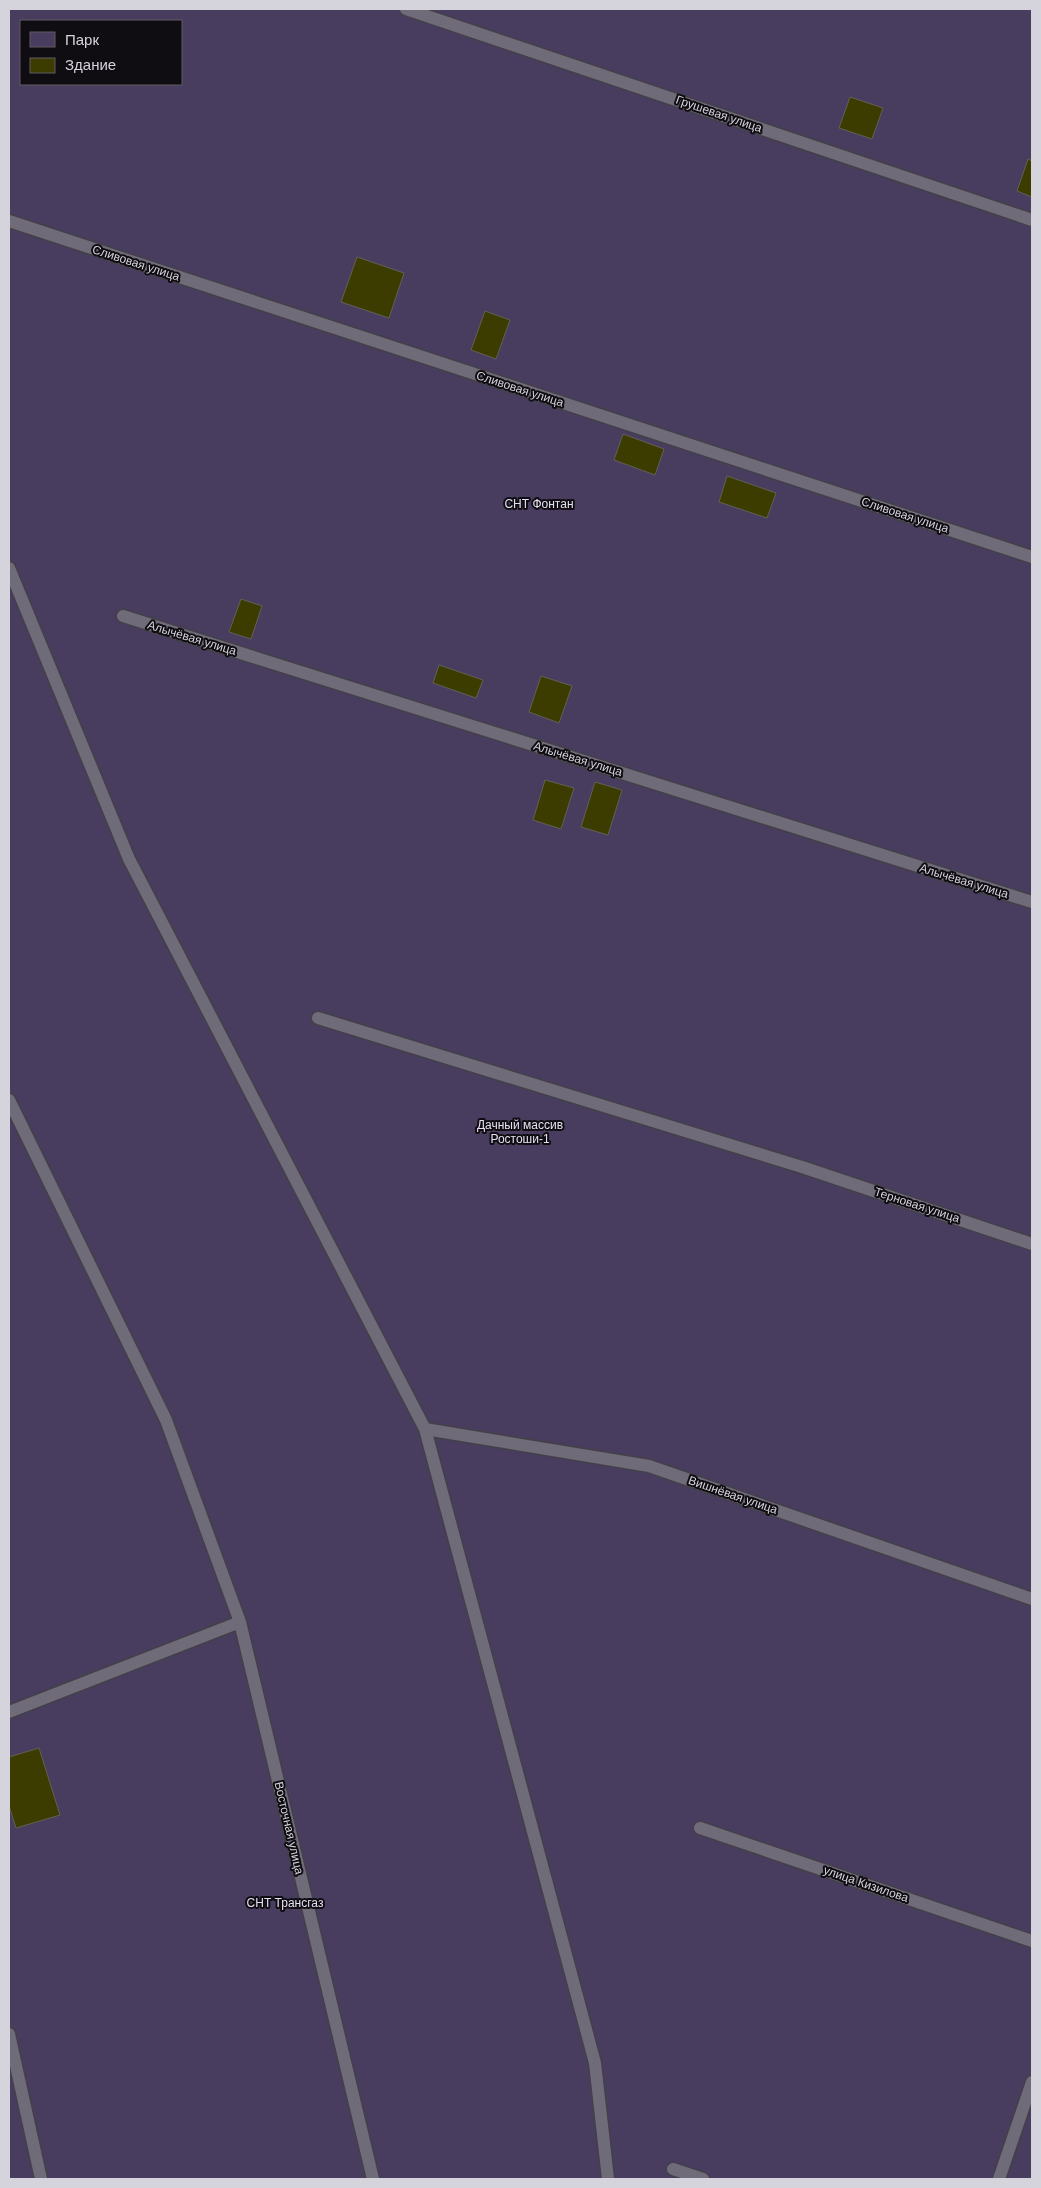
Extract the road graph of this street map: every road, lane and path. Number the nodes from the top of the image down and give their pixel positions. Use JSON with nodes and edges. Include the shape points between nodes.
{"nodes":[{"id":1,"x":406,"y":9,"type":"edge"},
{"id":2,"x":1032,"y":220,"type":"edge"},
{"id":3,"x":9,"y":221,"type":"edge"},
{"id":4,"x":1032,"y":557,"type":"edge"},
{"id":5,"x":9,"y":568,"type":"edge"},
{"id":6,"x":124,"y":616,"type":"dead end"},
{"id":7,"x":1032,"y":902,"type":"edge"},
{"id":8,"x":318,"y":1018,"type":"dead end"},
{"id":9,"x":9,"y":1100,"type":"edge"},
{"id":10,"x":1032,"y":1244,"type":"edge"},
{"id":11,"x":425,"y":1429,"type":"junction"},
{"id":12,"x":1032,"y":1599,"type":"edge"},
{"id":13,"x":240,"y":1622,"type":"junction"},
{"id":14,"x":9,"y":1712,"type":"edge"},
{"id":15,"x":700,"y":1828,"type":"dead end"},
{"id":16,"x":1032,"y":1940,"type":"edge"},
{"id":17,"x":9,"y":2034,"type":"edge"},
{"id":18,"x":1032,"y":2082,"type":"edge"},
{"id":19,"x":673,"y":2170,"type":"dead end"},
{"id":20,"x":41,"y":2179,"type":"edge"},
{"id":21,"x":373,"y":2179,"type":"edge"},
{"id":22,"x":608,"y":2179,"type":"edge"},
{"id":23,"x":703,"y":2179,"type":"edge"},
{"id":24,"x":999,"y":2179,"type":"edge"}],
"edges":[{"from":1,"to":2,"type":"lane","name":"Грушевая улица"},
{"from":3,"to":4,"type":"lane","name":"Сливовая улица"},
{"from":5,"to":11,"type":"lane","via":[[129,859]]},
{"from":6,"to":7,"type":"lane","name":"Алычёвая улица"},
{"from":8,"to":10,"type":"lane","name":"Терновая улица","via":[[802,1167]]},
{"from":9,"to":13,"type":"lane","name":"Восточная улица","via":[[166,1420]]},
{"from":11,"to":12,"type":"lane","name":"Вишнёвая улица","via":[[649,1466]]},
{"from":11,"to":22,"type":"lane","via":[[595,2063]]},
{"from":13,"to":14,"type":"lane"},
{"from":13,"to":21,"type":"lane","name":"Восточная улица"},
{"from":15,"to":16,"type":"lane","name":"улица Кизилова"},
{"from":17,"to":20,"type":"lane"},
{"from":18,"to":24,"type":"lane"},
{"from":19,"to":23,"type":"lane"}]}
